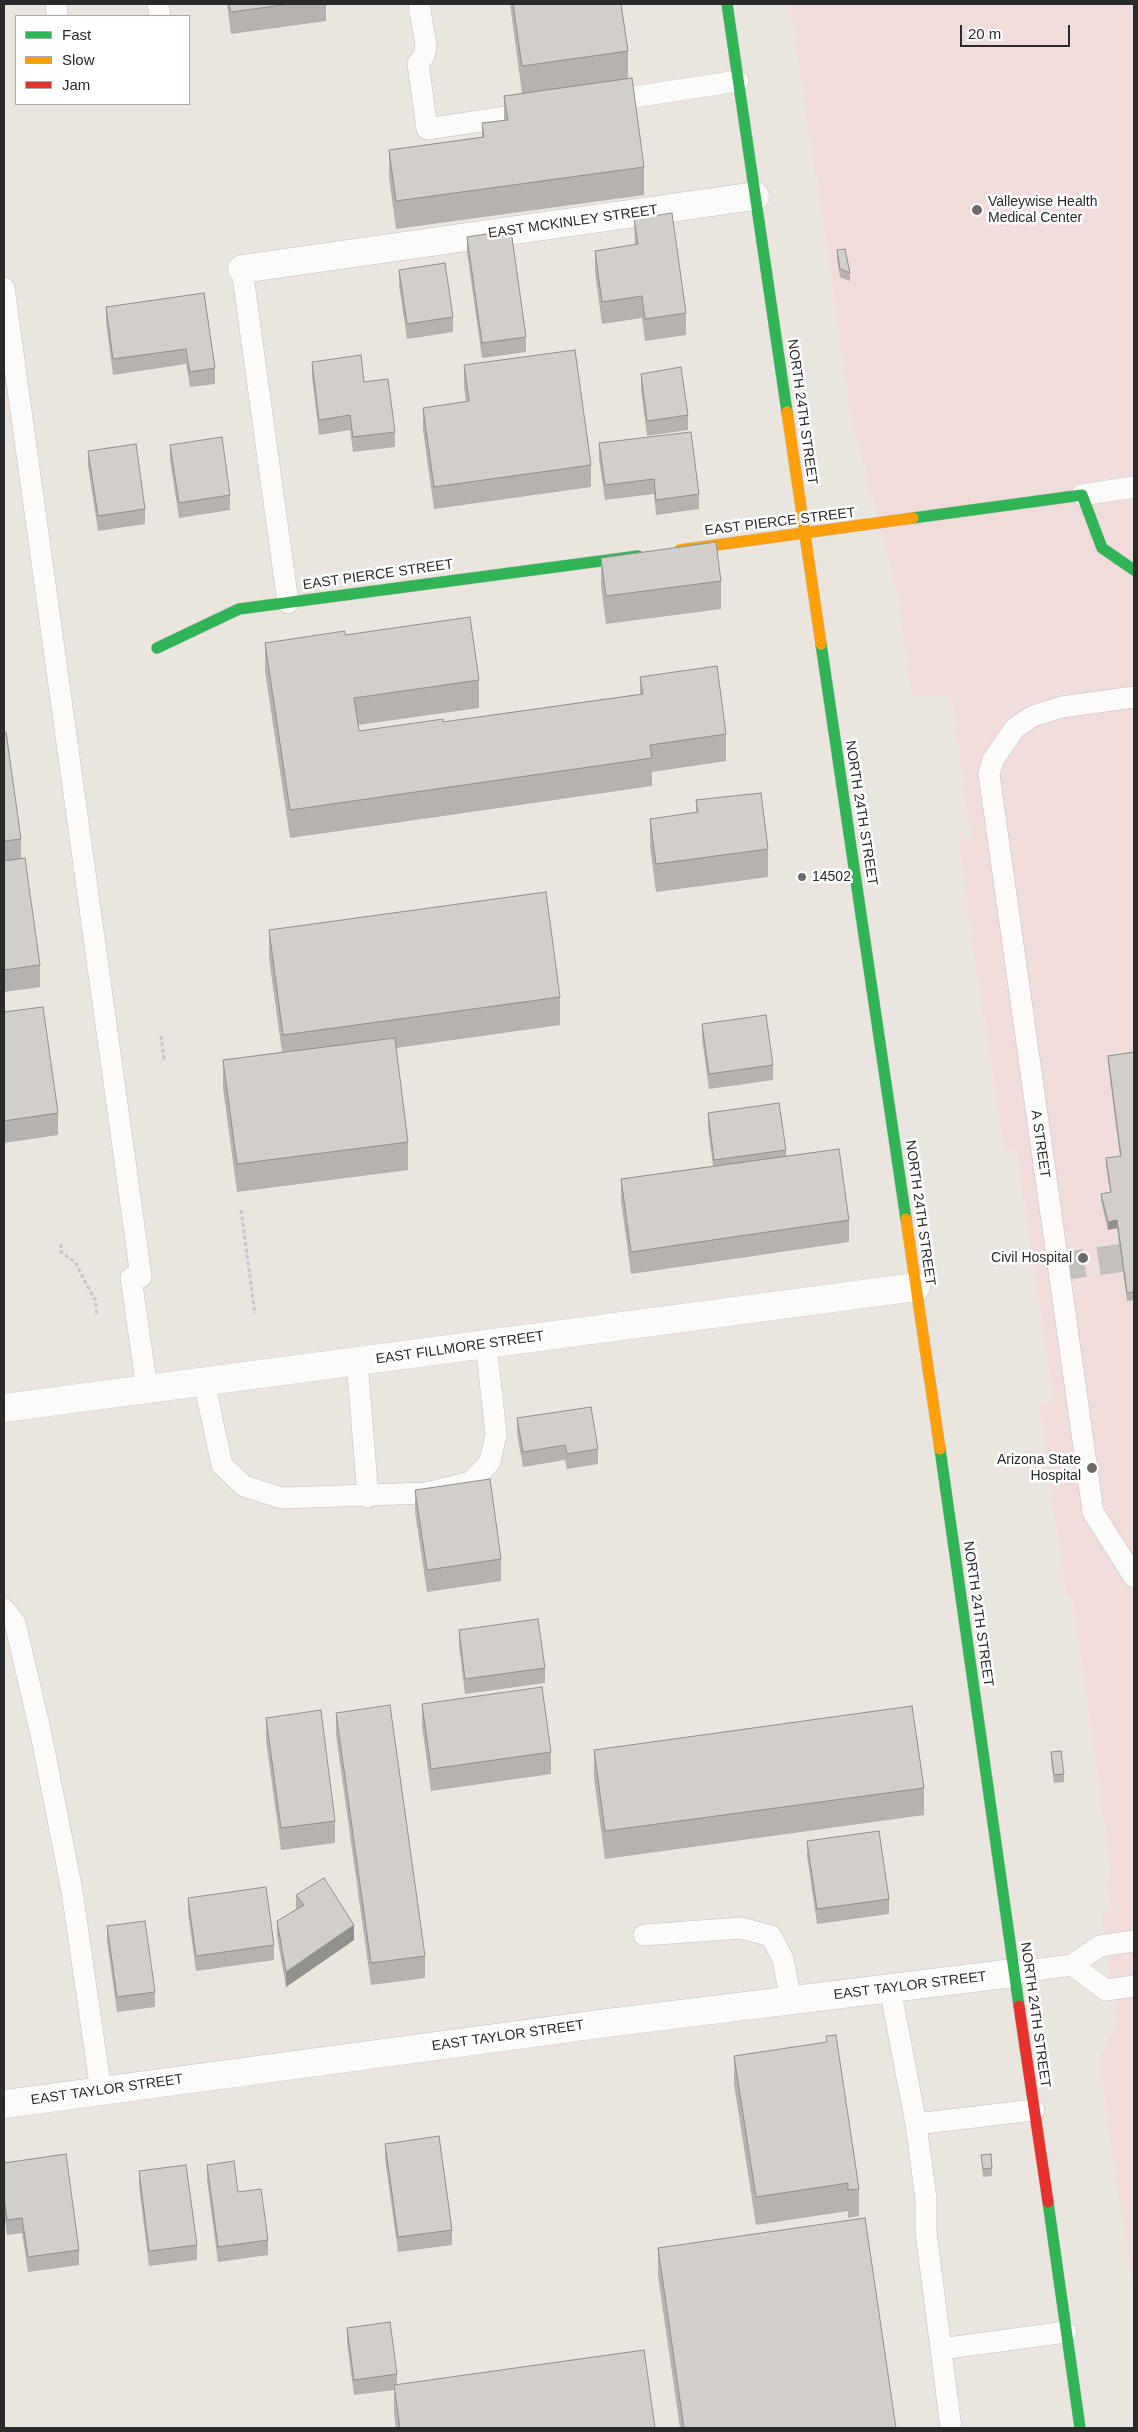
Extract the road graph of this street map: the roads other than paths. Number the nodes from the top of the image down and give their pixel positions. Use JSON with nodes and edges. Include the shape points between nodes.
{"nodes":[{"id":1,"x":419,"y":4,"type":"edge"},
{"id":2,"x":727,"y":4,"type":"edge"},
{"id":3,"x":738,"y":81,"type":"junction"},
{"id":4,"x":583,"y":105,"type":"edge"},
{"id":5,"x":553,"y":110,"type":"edge"},
{"id":6,"x":755,"y":196,"type":"junction"},
{"id":7,"x":242,"y":269,"type":"joint"},
{"id":8,"x":4,"y":288,"type":"edge"},
{"id":9,"x":1134,"y":487,"type":"edge"},
{"id":10,"x":1082,"y":495,"type":"junction"},
{"id":11,"x":804,"y":534,"type":"junction"},
{"id":12,"x":673,"y":551,"type":"edge"},
{"id":13,"x":653,"y":554,"type":"edge"},
{"id":14,"x":1134,"y":570,"type":"edge"},
{"id":15,"x":288,"y":602,"type":"junction"},
{"id":16,"x":157,"y":648,"type":"dead end"},
{"id":17,"x":1134,"y":697,"type":"edge"},
{"id":18,"x":916,"y":1287,"type":"junction"},
{"id":19,"x":486,"y":1344,"type":"junction"},
{"id":20,"x":357,"y":1361,"type":"junction"},
{"id":21,"x":204,"y":1382,"type":"junction"},
{"id":22,"x":147,"y":1389,"type":"junction"},
{"id":23,"x":4,"y":1408,"type":"edge"},
{"id":24,"x":368,"y":1497,"type":"junction"},
{"id":25,"x":1134,"y":1577,"type":"edge"},
{"id":26,"x":4,"y":1609,"type":"edge"},
{"id":27,"x":644,"y":1934,"type":"dead end"},
{"id":28,"x":1134,"y":1941,"type":"edge"},
{"id":29,"x":1072,"y":1965,"type":"junction"},
{"id":30,"x":1013,"y":1973,"type":"junction"},
{"id":31,"x":1134,"y":1986,"type":"edge"},
{"id":32,"x":890,"y":1988,"type":"junction"},
{"id":33,"x":791,"y":2001,"type":"junction"},
{"id":34,"x":102,"y":2091,"type":"junction"},
{"id":35,"x":4,"y":2104,"type":"edge"},
{"id":36,"x":1034,"y":2110,"type":"junction"},
{"id":37,"x":916,"y":2124,"type":"junction"},
{"id":38,"x":1066,"y":2332,"type":"junction"},
{"id":39,"x":941,"y":2349,"type":"junction"},
{"id":40,"x":951,"y":2428,"type":"edge"},
{"id":41,"x":1080,"y":2428,"type":"edge"}],
"edges":[{"from":1,"to":5,"type":"lane","via":[[426,46],[418,63],[427,129]]},
{"from":2,"to":3,"type":"main road","name":"NORTH 24TH STREET"},
{"from":3,"to":4,"type":"lane"},
{"from":3,"to":6,"type":"main road","name":"NORTH 24TH STREET"},
{"from":6,"to":7,"type":"street","name":"EAST MCKINLEY STREET"},
{"from":6,"to":11,"type":"main road","name":"NORTH 24TH STREET"},
{"from":7,"to":15,"type":"lane"},
{"from":8,"to":22,"type":"lane","via":[[136,1277]]},
{"from":9,"to":10,"type":"lane"},
{"from":10,"to":11,"type":"main road","name":"EAST PIERCE STREET"},
{"from":10,"to":14,"type":"main road","via":[[1102,548]]},
{"from":11,"to":12,"type":"main road","name":"EAST PIERCE STREET"},
{"from":11,"to":18,"type":"main road","name":"NORTH 24TH STREET"},
{"from":13,"to":15,"type":"main road","name":"EAST PIERCE STREET"},
{"from":15,"to":16,"type":"main road","name":"EAST PIERCE STREET","via":[[239,609]]},
{"from":17,"to":25,"type":"lane","name":"A STREET","via":[[1062,708],[1034,716],[1014,728],[993,760],[988,774],[1093,1512]]},
{"from":18,"to":19,"type":"street","name":"EAST FILLMORE STREET"},
{"from":18,"to":30,"type":"main road","name":"NORTH 24TH STREET"},
{"from":19,"to":20,"type":"street","name":"EAST FILLMORE STREET"},
{"from":19,"to":24,"type":"lane","via":[[496,1434],[490,1462],[471,1482],[426,1494]]},
{"from":20,"to":21,"type":"street","name":"EAST FILLMORE STREET"},
{"from":20,"to":24,"type":"lane"},
{"from":21,"to":22,"type":"street","name":"EAST FILLMORE STREET"},
{"from":21,"to":24,"type":"lane","via":[[222,1465],[244,1486],[282,1498]]},
{"from":22,"to":23,"type":"street","name":"EAST FILLMORE STREET"},
{"from":26,"to":34,"type":"lane","via":[[15,1623],[45,1752],[72,1891]]},
{"from":27,"to":33,"type":"lane","via":[[741,1928],[771,1936],[783,1959]]},
{"from":28,"to":29,"type":"lane","via":[[1100,1946]]},
{"from":29,"to":30,"type":"lane"},
{"from":29,"to":31,"type":"lane","via":[[1106,1990]]},
{"from":30,"to":32,"type":"street","name":"EAST TAYLOR STREET"},
{"from":30,"to":36,"type":"main road","name":"NORTH 24TH STREET"},
{"from":32,"to":33,"type":"street","name":"EAST TAYLOR STREET"},
{"from":32,"to":37,"type":"lane"},
{"from":33,"to":34,"type":"street","name":"EAST TAYLOR STREET"},
{"from":34,"to":35,"type":"street","name":"EAST TAYLOR STREET"},
{"from":36,"to":37,"type":"lane"},
{"from":36,"to":38,"type":"main road","name":"NORTH 24TH STREET"},
{"from":37,"to":39,"type":"lane"},
{"from":38,"to":39,"type":"lane"},
{"from":38,"to":41,"type":"main road","name":"NORTH 24TH STREET"},
{"from":39,"to":40,"type":"lane"}]}
